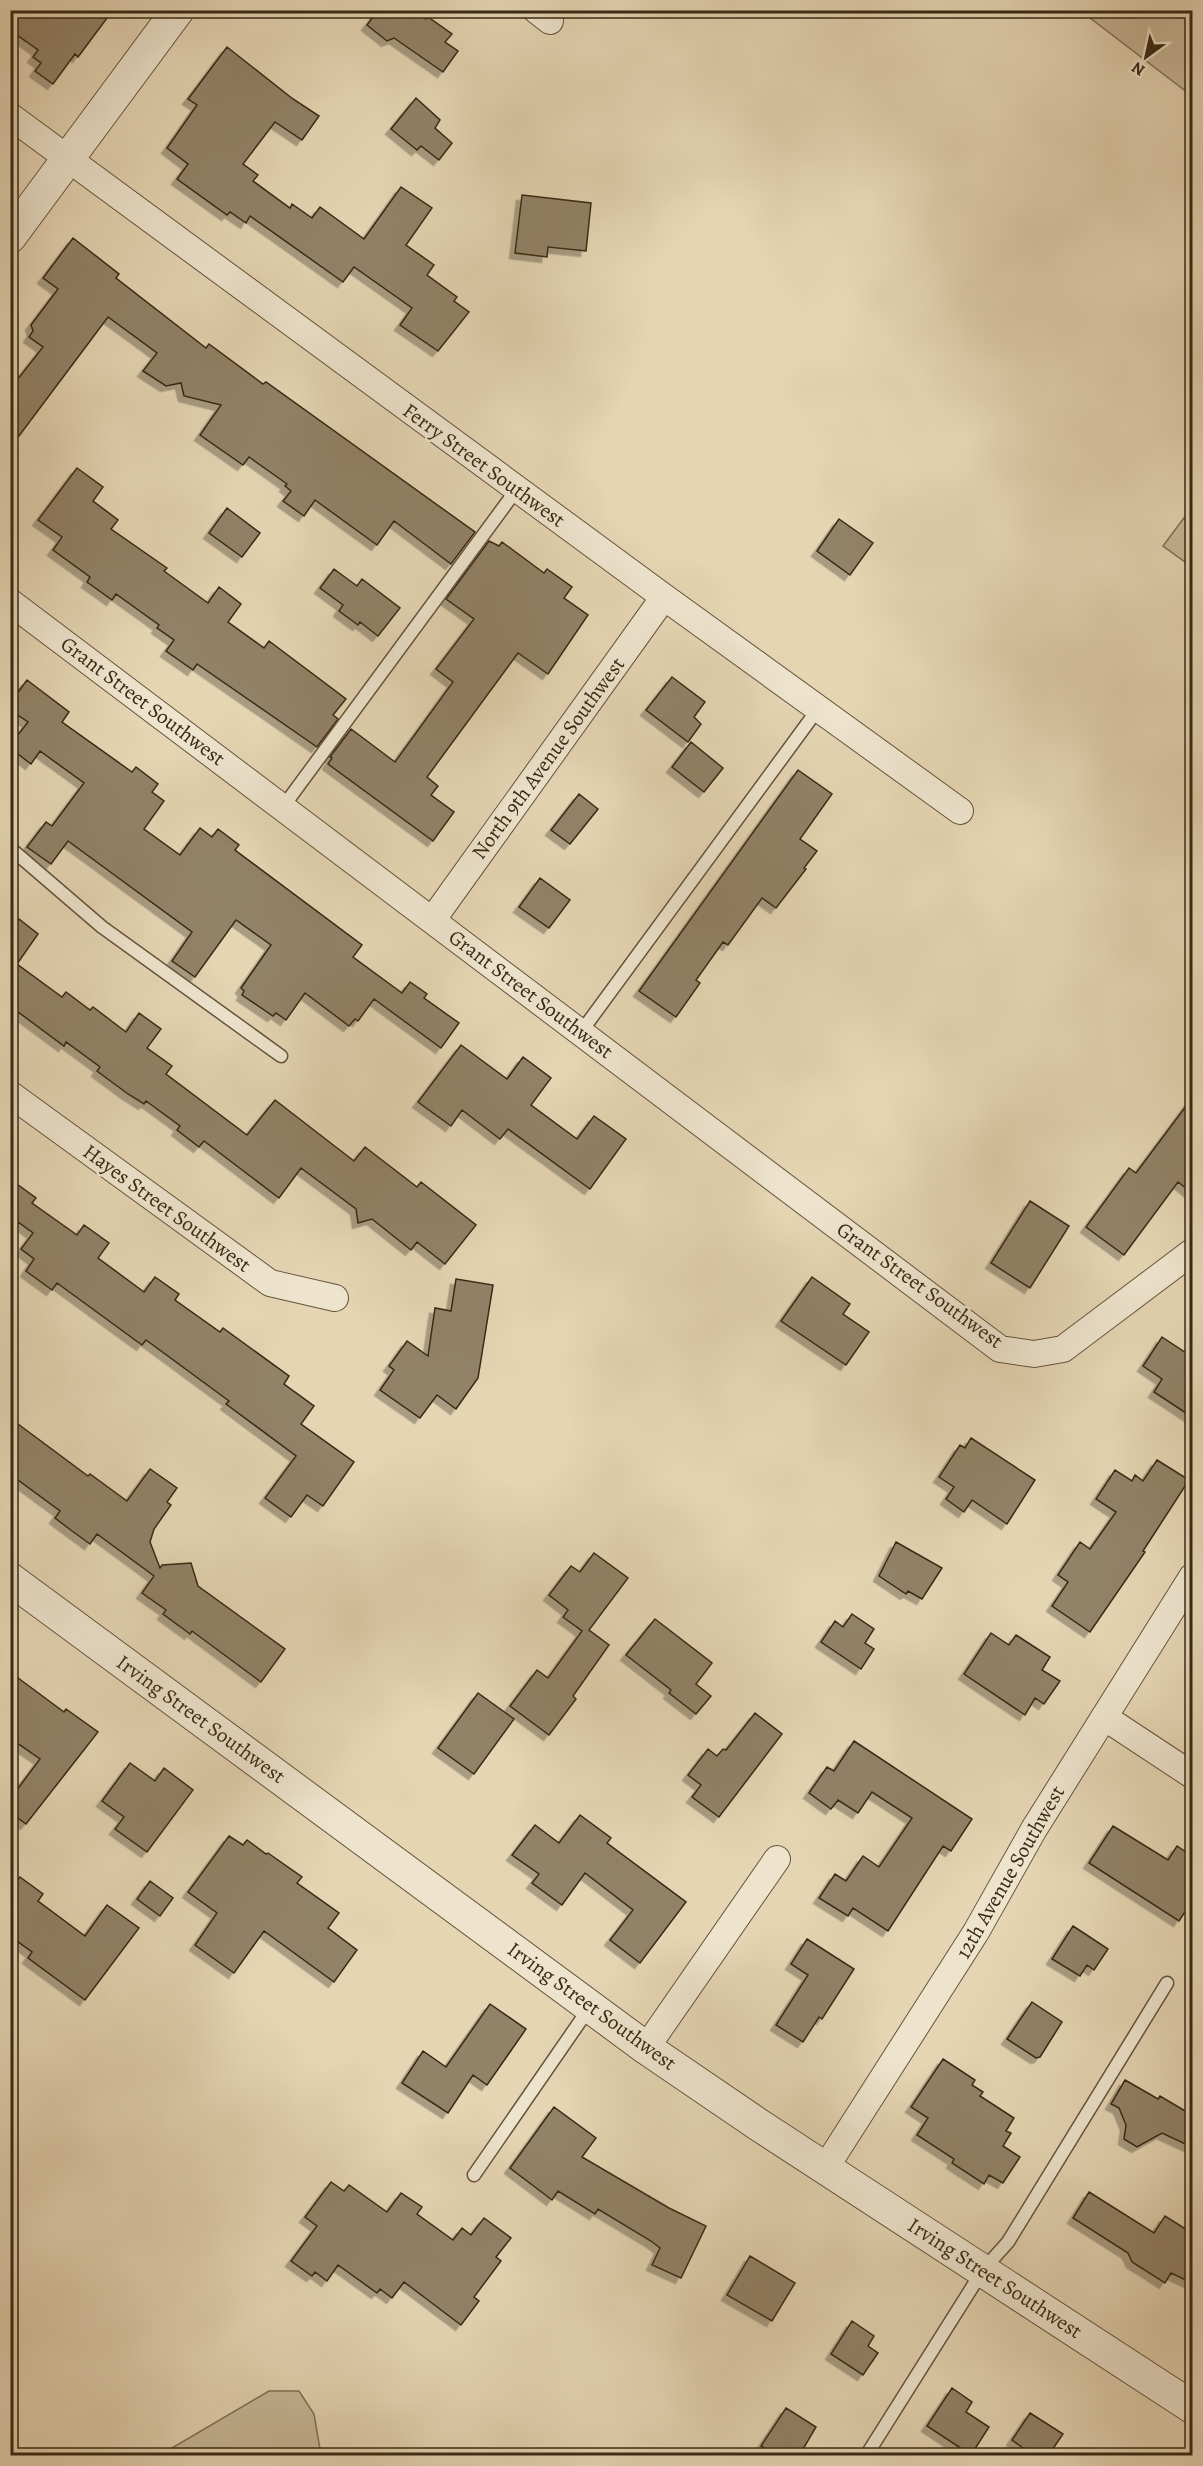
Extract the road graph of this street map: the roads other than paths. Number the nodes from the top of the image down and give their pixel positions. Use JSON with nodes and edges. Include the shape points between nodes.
{"nodes":[{"id":1,"x":178,"y":10,"type":"edge"},
{"id":2,"x":10,"y":116,"type":"edge"},
{"id":3,"x":69,"y":160,"type":"junction"},
{"id":4,"x":10,"y":237,"type":"edge"},
{"id":5,"x":517,"y":489,"type":"junction"},
{"id":6,"x":664,"y":597,"type":"junction"},
{"id":7,"x":10,"y":602,"type":"edge"},
{"id":8,"x":818,"y":709,"type":"junction"},
{"id":9,"x":283,"y":807,"type":"junction"},
{"id":10,"x":960,"y":810,"type":"dead end"},
{"id":11,"x":10,"y":848,"type":"edge"},
{"id":12,"x":433,"y":919,"type":"junction"},
{"id":13,"x":581,"y":1032,"type":"junction"},
{"id":14,"x":281,"y":1056,"type":"dead end"},
{"id":15,"x":10,"y":1094,"type":"edge"},
{"id":16,"x":1192,"y":1252,"type":"edge"},
{"id":17,"x":335,"y":1298,"type":"dead end"},
{"id":18,"x":1192,"y":1577,"type":"edge"},
{"id":19,"x":10,"y":1579,"type":"edge"},
{"id":20,"x":1104,"y":1717,"type":"junction"},
{"id":21,"x":1192,"y":1775,"type":"edge"},
{"id":22,"x":777,"y":1859,"type":"dead end"},
{"id":23,"x":1167,"y":1983,"type":"dead end"},
{"id":24,"x":590,"y":2006,"type":"junction"},
{"id":25,"x":646,"y":2048,"type":"junction"},
{"id":26,"x":826,"y":2167,"type":"junction"},
{"id":27,"x":474,"y":2175,"type":"dead end"},
{"id":28,"x":983,"y":2270,"type":"junction"},
{"id":29,"x":1192,"y":2407,"type":"edge"},
{"id":30,"x":866,"y":2456,"type":"edge"}],
"edges":[{"from":1,"to":3,"type":"street"},
{"from":2,"to":3,"type":"street","name":"Ferry Street Southwest"},
{"from":3,"to":4,"type":"street"},
{"from":3,"to":5,"type":"street","name":"Ferry Street Southwest"},
{"from":5,"to":6,"type":"street","name":"Ferry Street Southwest"},
{"from":5,"to":9,"type":"lane"},
{"from":6,"to":8,"type":"street","name":"Ferry Street Southwest"},
{"from":6,"to":12,"type":"street","name":"North 9th Avenue Southwest"},
{"from":7,"to":9,"type":"street","name":"Grant Street Southwest"},
{"from":8,"to":10,"type":"street","name":"Ferry Street Southwest"},
{"from":8,"to":13,"type":"lane"},
{"from":9,"to":12,"type":"street","name":"Grant Street Southwest"},
{"from":11,"to":14,"type":"lane","via":[[102,927]]},
{"from":12,"to":13,"type":"street","name":"Grant Street Southwest"},
{"from":13,"to":16,"type":"street","name":"Grant Street Southwest","via":[[1000,1349],[1034,1354],[1063,1348]]},
{"from":15,"to":17,"type":"street","name":"Hayes Street Southwest","via":[[270,1283]]},
{"from":18,"to":20,"type":"street","name":"12th Avenue Southwest"},
{"from":19,"to":24,"type":"street","name":"Irving Street Southwest"},
{"from":20,"to":21,"type":"street"},
{"from":20,"to":26,"type":"street","name":"12th Avenue Southwest","via":[[976,1932]]},
{"from":22,"to":25,"type":"street"},
{"from":23,"to":28,"type":"lane","via":[[1008,2242]]},
{"from":24,"to":25,"type":"street","name":"Irving Street Southwest"},
{"from":24,"to":27,"type":"lane"},
{"from":25,"to":26,"type":"street","name":"Irving Street Southwest"},
{"from":26,"to":28,"type":"street","name":"Irving Street Southwest"},
{"from":28,"to":29,"type":"street","name":"Irving Street Southwest"},
{"from":28,"to":30,"type":"lane"}]}
